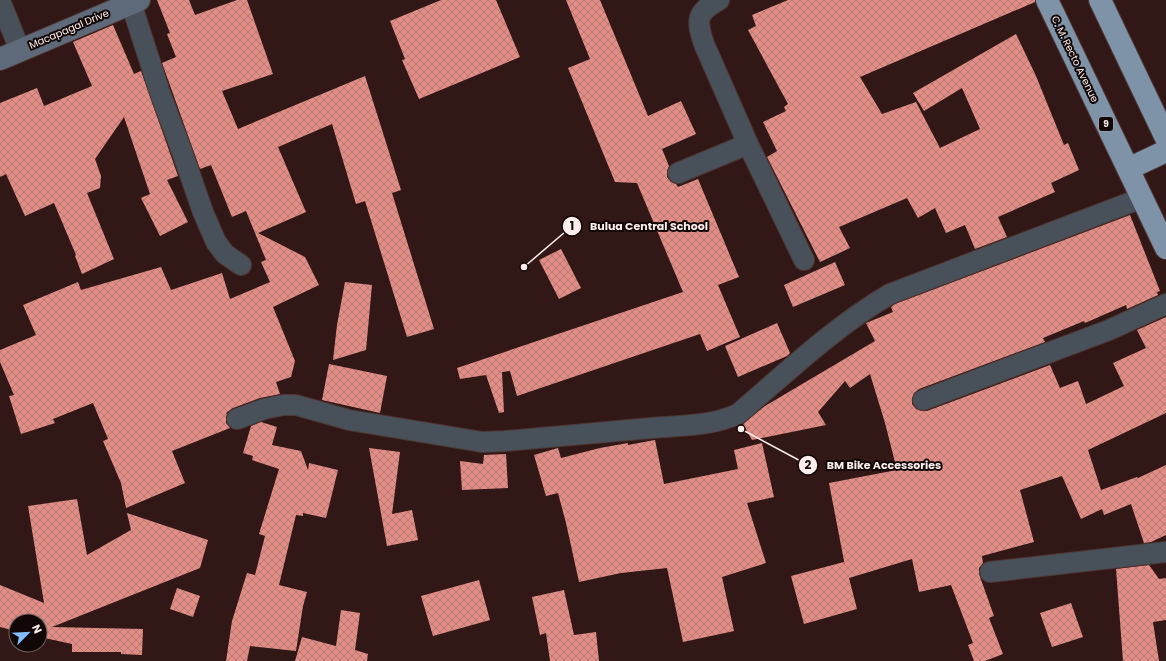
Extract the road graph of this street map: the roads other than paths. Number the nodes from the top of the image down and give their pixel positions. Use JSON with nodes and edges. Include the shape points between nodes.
{"nodes":[{"id":1,"x":719,"y":0,"type":"edge"},
{"id":2,"x":1047,"y":0,"type":"edge"},
{"id":3,"x":1100,"y":0,"type":"edge"},
{"id":4,"x":0,"y":1,"type":"edge"},
{"id":5,"x":135,"y":2,"type":"edge"},
{"id":6,"x":20,"y":50,"type":"junction"},
{"id":7,"x":0,"y":58,"type":"edge"},
{"id":8,"x":1166,"y":138,"type":"edge"},
{"id":9,"x":748,"y":144,"type":"junction"},
{"id":10,"x":1166,"y":151,"type":"edge"},
{"id":11,"x":1128,"y":169,"type":"junction"},
{"id":12,"x":678,"y":173,"type":"dead end"},
{"id":13,"x":1142,"y":198,"type":"junction"},
{"id":14,"x":1166,"y":248,"type":"edge"},
{"id":15,"x":804,"y":260,"type":"dead end"},
{"id":16,"x":241,"y":265,"type":"dead end"},
{"id":17,"x":1166,"y":304,"type":"edge"},
{"id":18,"x":923,"y":400,"type":"dead end"},
{"id":19,"x":237,"y":419,"type":"dead end"},
{"id":20,"x":1166,"y":552,"type":"edge"},
{"id":21,"x":990,"y":572,"type":"dead end"}],
"edges":[{"from":1,"to":9,"type":"street","via":[[702,11],[700,30]]},
{"from":2,"to":11,"type":"highway","name":"C. M. Recto Avenue","number":"9"},
{"from":3,"to":8,"type":"highway"},
{"from":4,"to":6,"type":"street"},
{"from":5,"to":6,"type":"main road","name":"Macapagal Drive"},
{"from":5,"to":16,"type":"street","via":[[160,93],[202,212],[216,242],[225,254]]},
{"from":6,"to":7,"type":"main road","name":"Macapagal Drive"},
{"from":9,"to":12,"type":"street"},
{"from":9,"to":15,"type":"street"},
{"from":10,"to":11,"type":"highway"},
{"from":11,"to":13,"type":"highway","name":"C. M. Recto Avenue","number":"9"},
{"from":13,"to":14,"type":"highway","name":"C. M. Recto Avenue","number":"9"},
{"from":13,"to":19,"type":"street","via":[[890,294],[871,305],[817,346],[738,414],[723,421],[482,442],[349,420],[296,405],[283,405]]},
{"from":17,"to":18,"type":"street","via":[[1109,330]]},
{"from":20,"to":21,"type":"street"}]}
